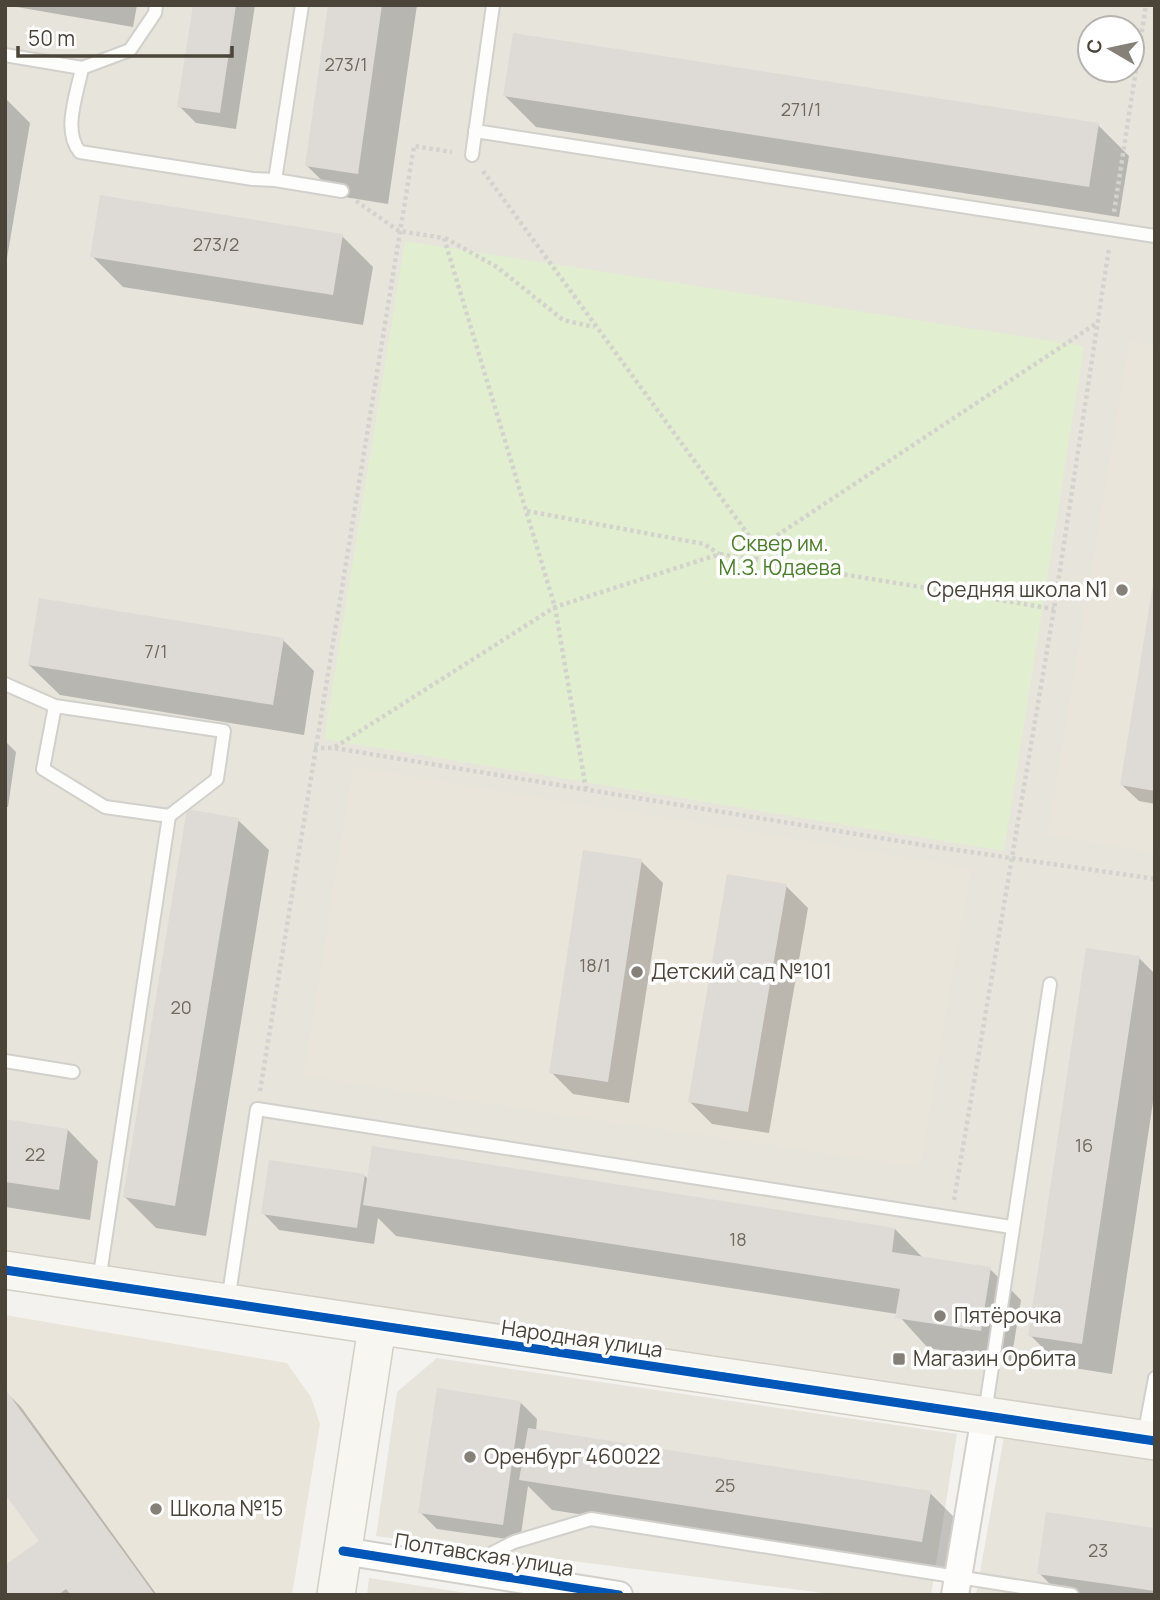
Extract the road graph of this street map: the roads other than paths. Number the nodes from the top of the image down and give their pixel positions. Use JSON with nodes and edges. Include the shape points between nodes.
{"nodes":[{"id":1,"x":156,"y":5,"type":"edge"},
{"id":2,"x":302,"y":5,"type":"edge"},
{"id":3,"x":493,"y":5,"type":"edge"},
{"id":4,"x":5,"y":55,"type":"edge"},
{"id":5,"x":82,"y":68,"type":"junction"},
{"id":6,"x":475,"y":131,"type":"junction"},
{"id":7,"x":472,"y":155,"type":"road end"},
{"id":8,"x":275,"y":180,"type":"junction"},
{"id":9,"x":342,"y":191,"type":"road end"},
{"id":10,"x":1155,"y":236,"type":"edge"},
{"id":11,"x":5,"y":684,"type":"edge"},
{"id":12,"x":55,"y":706,"type":"junction"},
{"id":13,"x":169,"y":816,"type":"junction"},
{"id":14,"x":1050,"y":984,"type":"dead end"},
{"id":15,"x":5,"y":1061,"type":"edge"},
{"id":16,"x":73,"y":1072,"type":"dead end"},
{"id":17,"x":1011,"y":1227,"type":"junction"},
{"id":18,"x":5,"y":1270,"type":"edge"},
{"id":19,"x":98,"y":1284,"type":"junction"},
{"id":20,"x":228,"y":1305,"type":"junction"},
{"id":21,"x":377,"y":1327,"type":"junction"},
{"id":22,"x":1155,"y":1378,"type":"edge"},
{"id":23,"x":985,"y":1416,"type":"junction"},
{"id":24,"x":1149,"y":1440,"type":"edge"},
{"id":25,"x":343,"y":1551,"type":"junction"},
{"id":26,"x":461,"y":1570,"type":"junction"},
{"id":27,"x":957,"y":1585,"type":"edge"},
{"id":28,"x":336,"y":1595,"type":"edge"},
{"id":29,"x":619,"y":1595,"type":"edge"},
{"id":30,"x":1072,"y":1595,"type":"edge"}],
"edges":[{"from":1,"to":5,"type":"lane","via":[[130,50]]},
{"from":2,"to":8,"type":"lane"},
{"from":3,"to":6,"type":"lane"},
{"from":4,"to":5,"type":"lane"},
{"from":5,"to":8,"type":"lane","via":[[71,125],[72,142],[80,152]]},
{"from":6,"to":7,"type":"lane"},
{"from":6,"to":10,"type":"lane"},
{"from":8,"to":9,"type":"lane"},
{"from":11,"to":12,"type":"lane"},
{"from":12,"to":13,"type":"lane","via":[[43,769],[105,807]]},
{"from":12,"to":13,"type":"lane","via":[[224,730],[217,779]]},
{"from":13,"to":19,"type":"lane"},
{"from":14,"to":17,"type":"lane"},
{"from":15,"to":16,"type":"lane"},
{"from":17,"to":20,"type":"lane","via":[[257,1109]]},
{"from":17,"to":23,"type":"lane"},
{"from":18,"to":19,"type":"street","name":"Народная улица"},
{"from":19,"to":20,"type":"street","name":"Народная улица"},
{"from":20,"to":21,"type":"street","name":"Народная улица"},
{"from":21,"to":23,"type":"street","name":"Народная улица"},
{"from":21,"to":25,"type":"street"},
{"from":22,"to":24,"type":"lane"},
{"from":23,"to":24,"type":"street","name":"Народная улица"},
{"from":23,"to":27,"type":"street"},
{"from":25,"to":26,"type":"street","name":"Полтавская улица"},
{"from":25,"to":28,"type":"street"},
{"from":26,"to":27,"type":"lane","via":[[514,1542],[591,1519]]},
{"from":26,"to":29,"type":"street","name":"Полтавская улица"},
{"from":27,"to":30,"type":"lane"}]}
